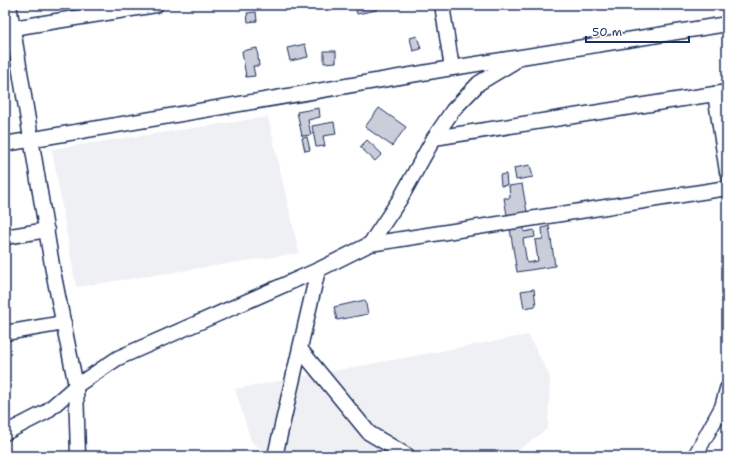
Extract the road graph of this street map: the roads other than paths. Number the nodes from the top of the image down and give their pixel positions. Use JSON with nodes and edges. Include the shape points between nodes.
{"nodes":[{"id":1,"x":9,"y":5,"type":"edge"},
{"id":2,"x":156,"y":5,"type":"edge"},
{"id":3,"x":442,"y":5,"type":"edge"},
{"id":4,"x":727,"y":24,"type":"edge"},
{"id":5,"x":13,"y":28,"type":"junction"},
{"id":6,"x":11,"y":44,"type":"edge"},
{"id":7,"x":522,"y":58,"type":"junction"},
{"id":8,"x":452,"y":68,"type":"junction"},
{"id":9,"x":721,"y":93,"type":"edge"},
{"id":10,"x":434,"y":138,"type":"junction"},
{"id":11,"x":33,"y":139,"type":"junction"},
{"id":12,"x":5,"y":144,"type":"edge"},
{"id":13,"x":727,"y":172,"type":"edge"},
{"id":14,"x":727,"y":188,"type":"edge"},
{"id":15,"x":47,"y":230,"type":"junction"},
{"id":16,"x":5,"y":236,"type":"edge"},
{"id":17,"x":370,"y":244,"type":"junction"},
{"id":18,"x":318,"y":270,"type":"junction"},
{"id":19,"x":64,"y":323,"type":"junction"},
{"id":20,"x":5,"y":333,"type":"edge"},
{"id":21,"x":300,"y":349,"type":"junction"},
{"id":22,"x":76,"y":386,"type":"junction"},
{"id":23,"x":727,"y":389,"type":"edge"},
{"id":24,"x":5,"y":433,"type":"edge"},
{"id":25,"x":274,"y":453,"type":"edge"},
{"id":26,"x":78,"y":456,"type":"edge"},
{"id":27,"x":408,"y":456,"type":"edge"},
{"id":28,"x":695,"y":456,"type":"edge"}],
"edges":[{"from":1,"to":5,"type":"street"},
{"from":2,"to":5,"type":"street"},
{"from":3,"to":8,"type":"street"},
{"from":4,"to":7,"type":"street"},
{"from":5,"to":6,"type":"street"},
{"from":6,"to":11,"type":"street"},
{"from":7,"to":8,"type":"street"},
{"from":7,"to":10,"type":"street","via":[[479,83],[453,110]]},
{"from":8,"to":11,"type":"street"},
{"from":9,"to":10,"type":"street"},
{"from":9,"to":13,"type":"street"},
{"from":10,"to":17,"type":"street","via":[[400,199]]},
{"from":11,"to":12,"type":"street"},
{"from":11,"to":15,"type":"street"},
{"from":14,"to":17,"type":"street"},
{"from":15,"to":16,"type":"street"},
{"from":15,"to":19,"type":"street"},
{"from":17,"to":18,"type":"street"},
{"from":18,"to":21,"type":"street"},
{"from":18,"to":22,"type":"street","via":[[118,358]]},
{"from":19,"to":20,"type":"street"},
{"from":19,"to":22,"type":"street"},
{"from":21,"to":25,"type":"street"},
{"from":21,"to":27,"type":"street","via":[[369,433]]},
{"from":22,"to":24,"type":"street","via":[[46,412]]},
{"from":22,"to":26,"type":"street"},
{"from":23,"to":28,"type":"street","via":[[722,407]]}]}
